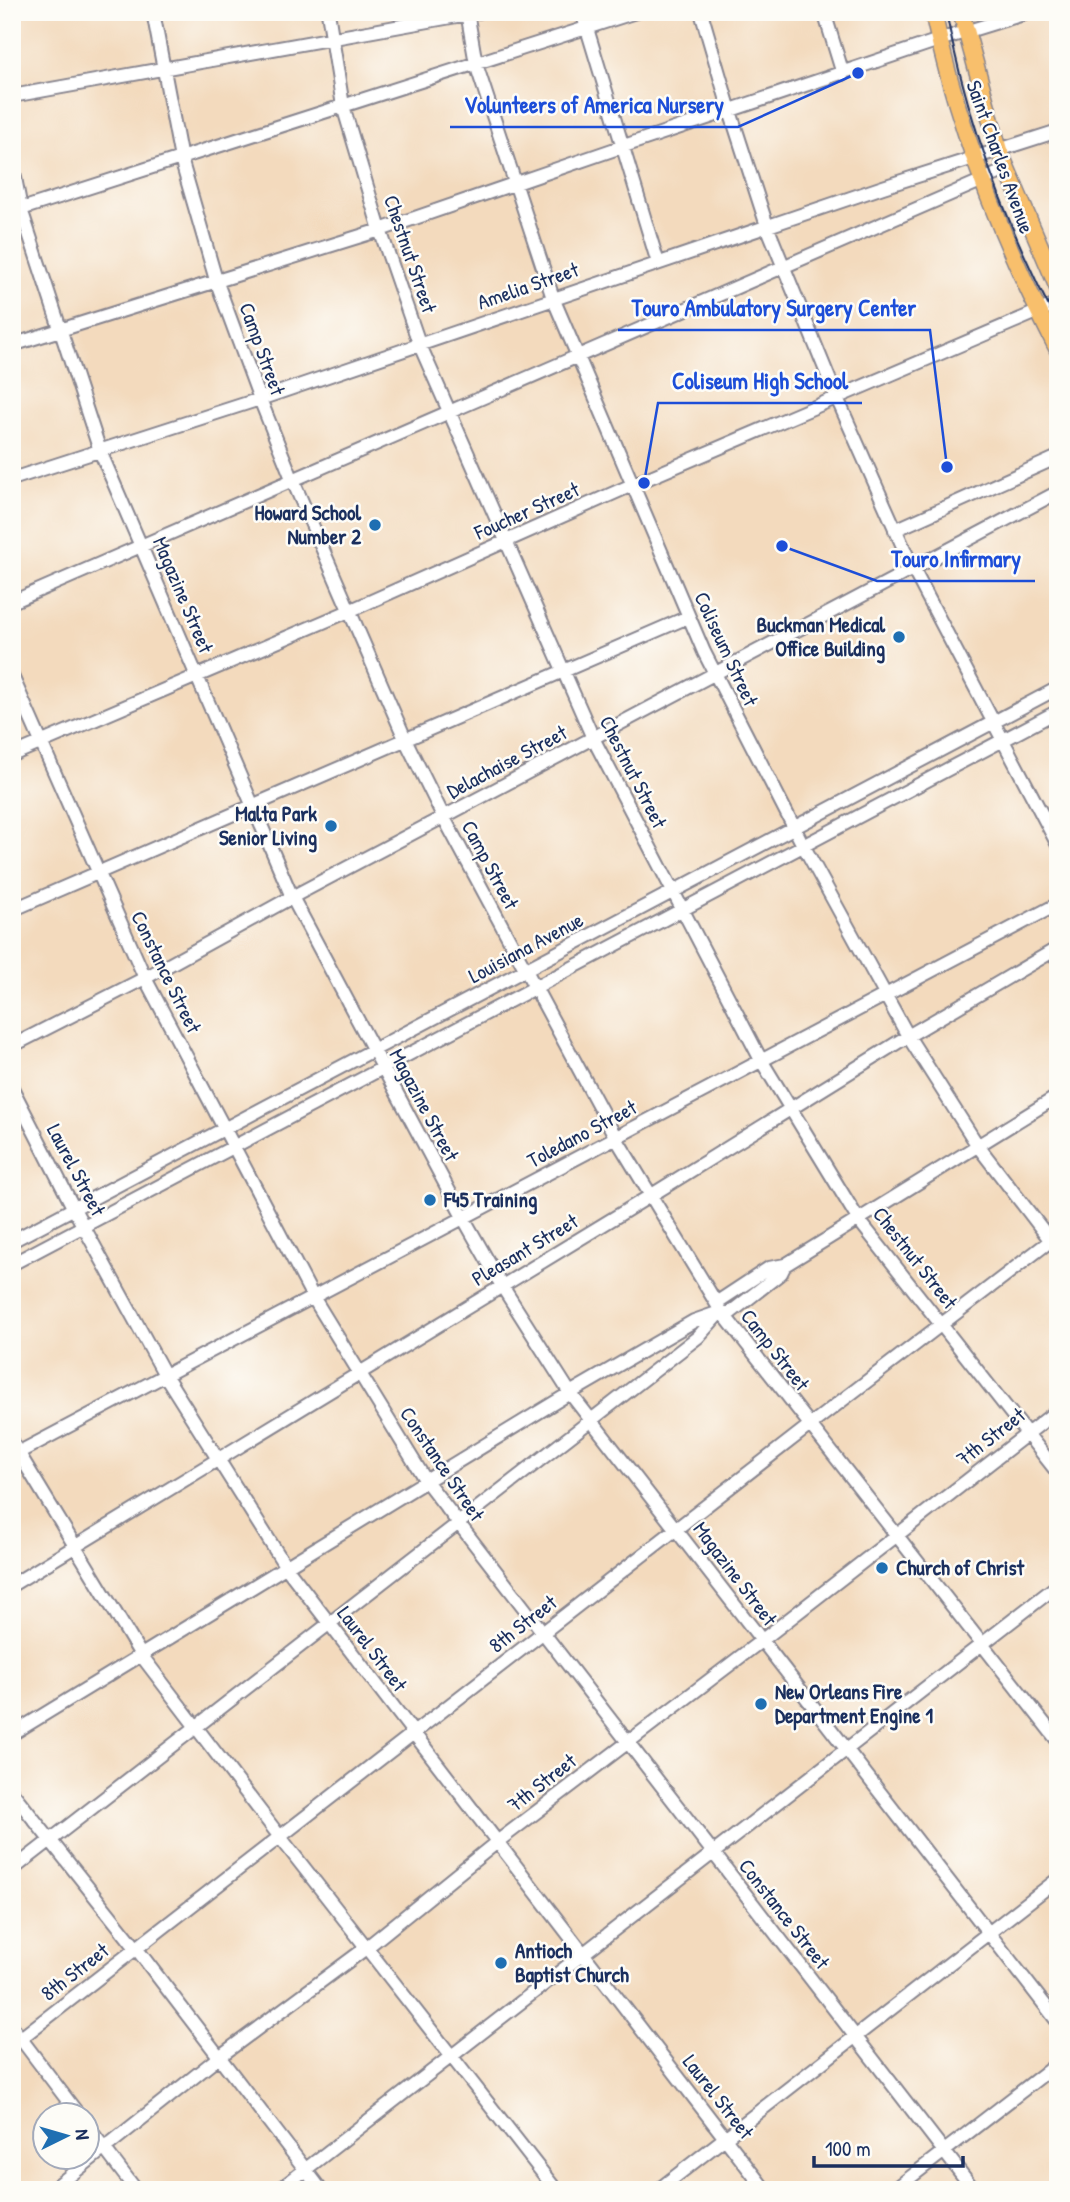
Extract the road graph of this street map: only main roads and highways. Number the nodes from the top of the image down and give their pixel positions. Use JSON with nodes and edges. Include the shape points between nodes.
{"nodes":[{"id":1,"x":933,"y":12,"type":"edge"},
{"id":2,"x":961,"y":12,"type":"edge"},
{"id":3,"x":1058,"y":288,"type":"edge"},
{"id":4,"x":1058,"y":350,"type":"edge"}],
"edges":[{"from":1,"to":4,"type":"main road","name":"Saint Charles Avenue","via":[[982,180]]},
{"from":2,"to":3,"type":"main road","name":"Saint Charles Avenue","via":[[1006,170]]}]}
